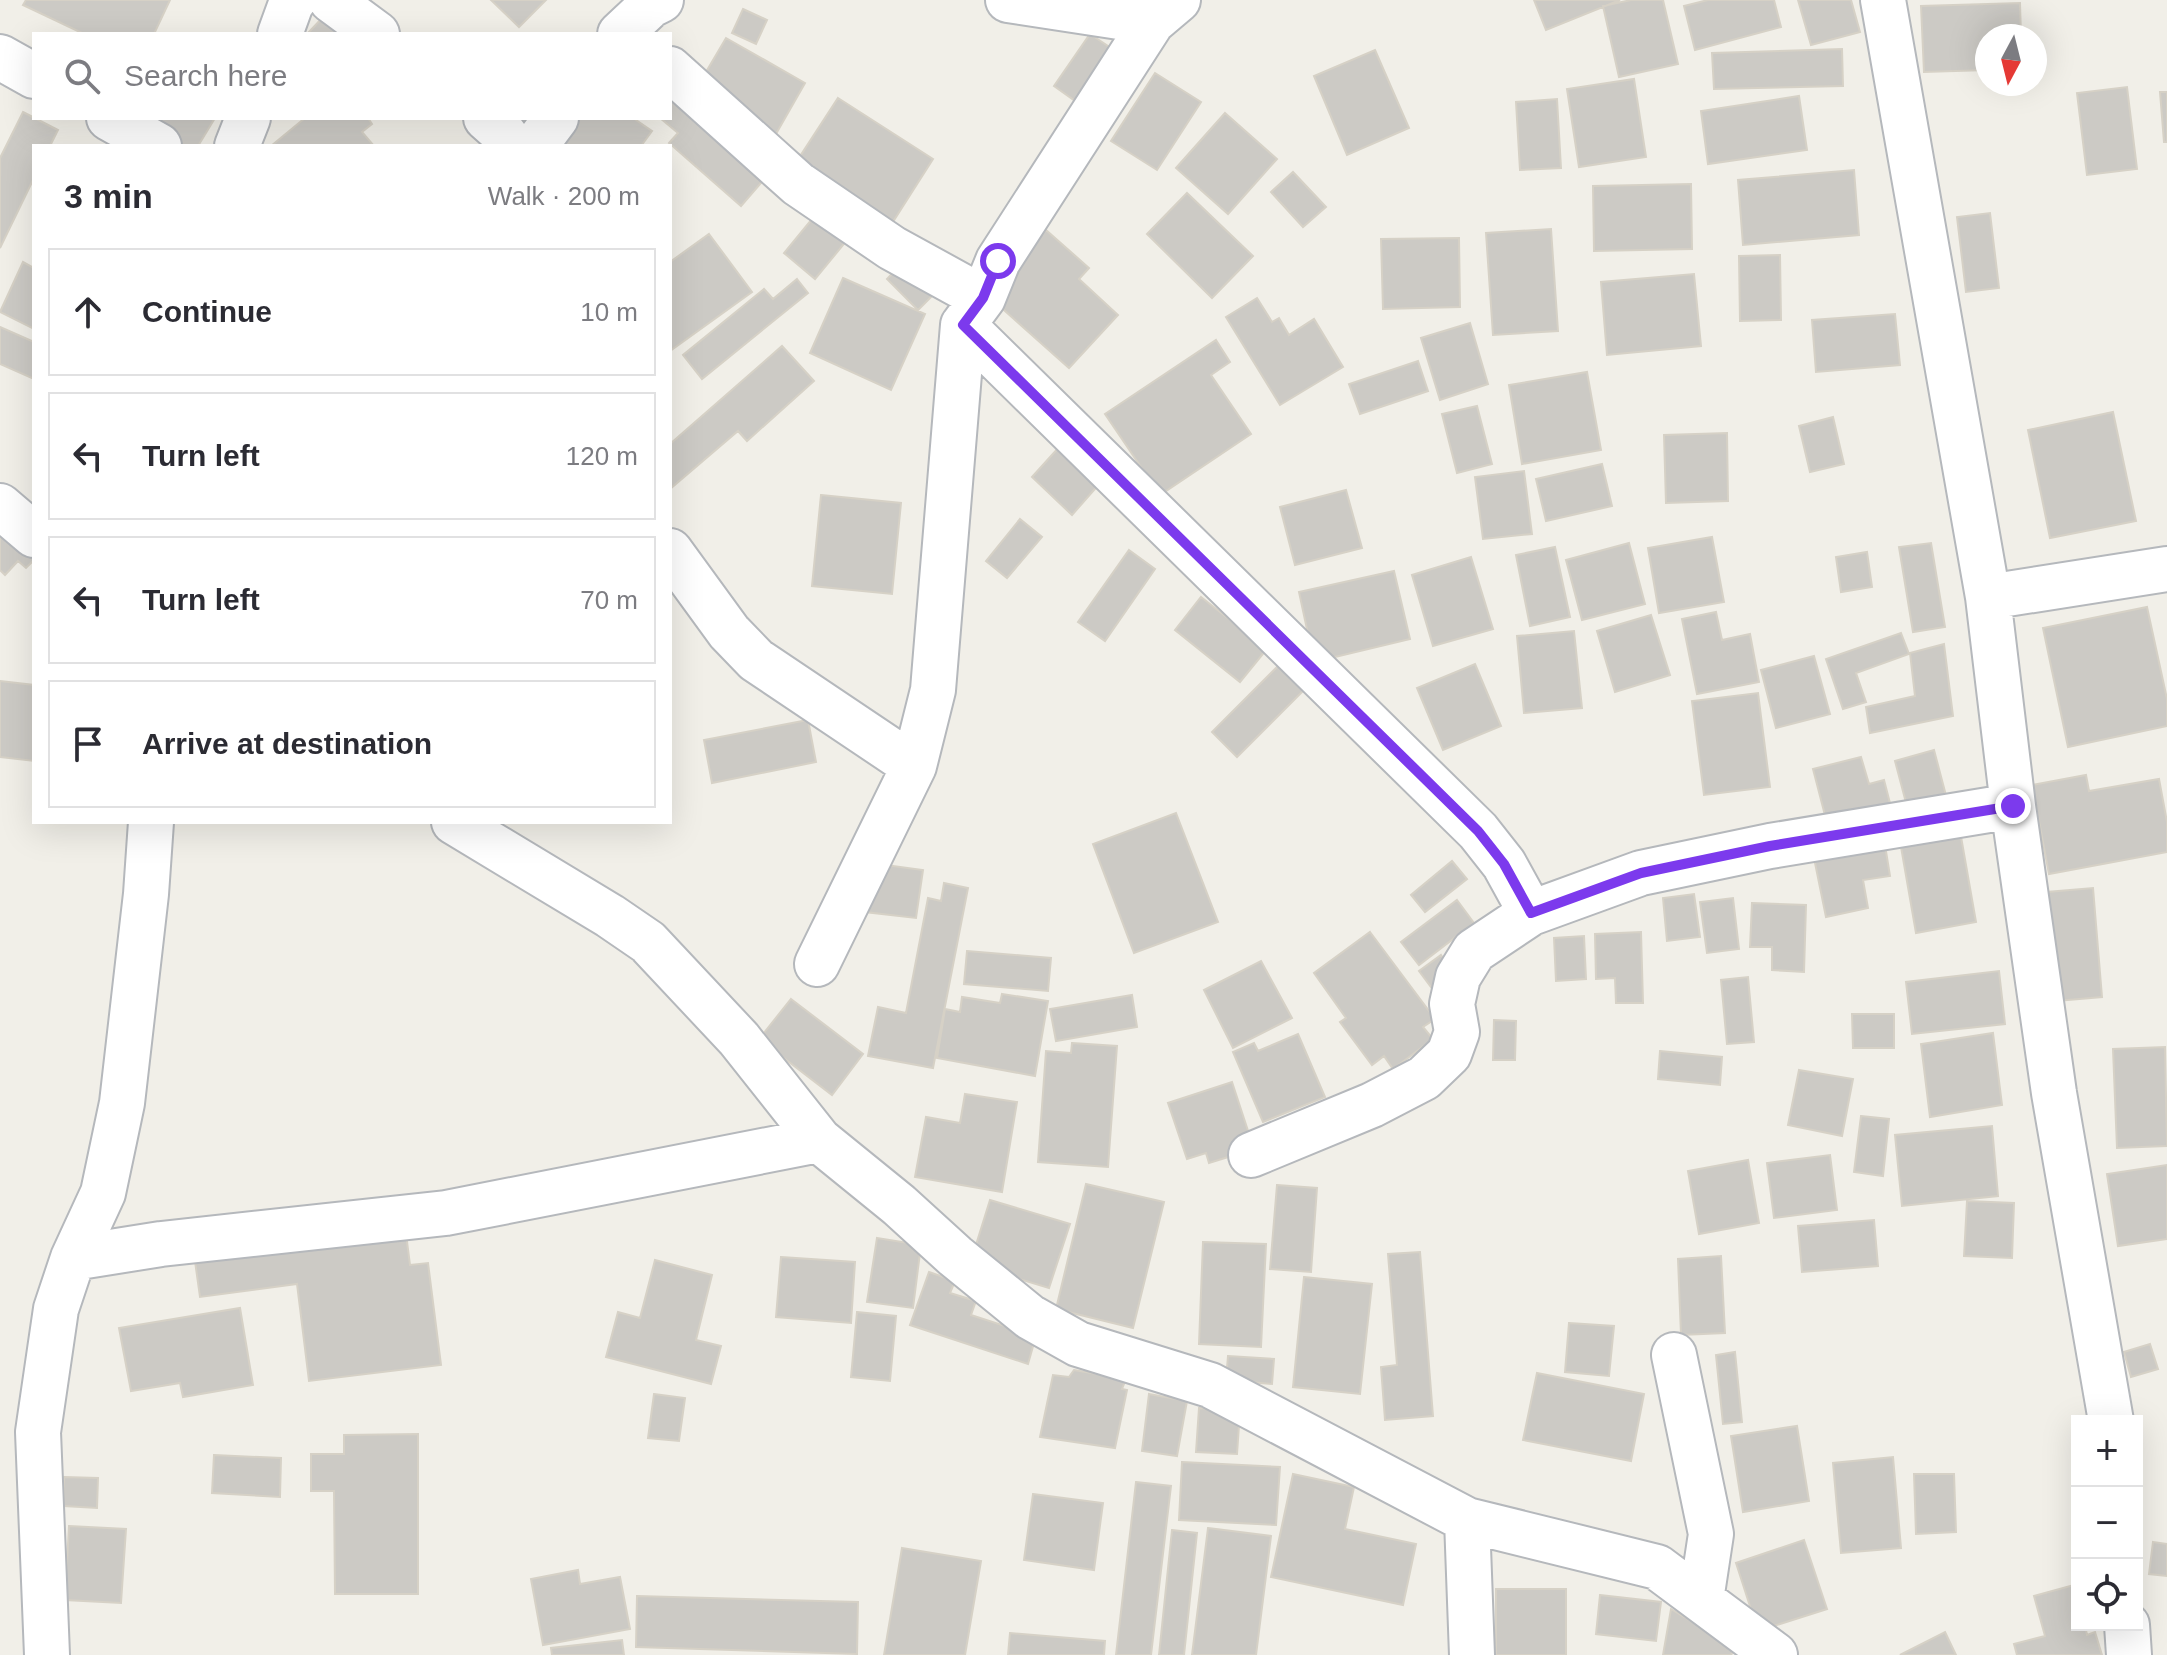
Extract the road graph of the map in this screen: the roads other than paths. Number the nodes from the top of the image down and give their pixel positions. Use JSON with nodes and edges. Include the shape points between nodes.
{"nodes":[{"id":1,"x":293,"y":0,"type":"edge"},
{"id":2,"x":331,"y":0,"type":"edge"},
{"id":3,"x":661,"y":0,"type":"edge"},
{"id":4,"x":1008,"y":0,"type":"edge"},
{"id":5,"x":1883,"y":0,"type":"edge"},
{"id":6,"x":1165,"y":11,"type":"edge"},
{"id":7,"x":281,"y":32,"type":"edge"},
{"id":8,"x":374,"y":32,"type":"edge"},
{"id":9,"x":625,"y":32,"type":"edge"},
{"id":10,"x":0,"y":57,"type":"edge"},
{"id":11,"x":672,"y":71,"type":"edge"},
{"id":12,"x":32,"y":75,"type":"edge"},
{"id":13,"x":113,"y":120,"type":"edge"},
{"id":14,"x":247,"y":120,"type":"edge"},
{"id":15,"x":488,"y":120,"type":"edge"},
{"id":16,"x":554,"y":120,"type":"edge"},
{"id":17,"x":155,"y":144,"type":"edge"},
{"id":18,"x":238,"y":144,"type":"edge"},
{"id":19,"x":512,"y":144,"type":"edge"},
{"id":20,"x":536,"y":144,"type":"edge"},
{"id":21,"x":973,"y":312,"type":"junction"},
{"id":22,"x":0,"y":506,"type":"edge"},
{"id":23,"x":32,"y":533,"type":"edge"},
{"id":24,"x":672,"y":554,"type":"edge"},
{"id":25,"x":2167,"y":569,"type":"edge"},
{"id":26,"x":1988,"y":597,"type":"junction"},
{"id":27,"x":914,"y":766,"type":"junction"},
{"id":28,"x":2013,"y":806,"type":"junction"},
{"id":29,"x":151,"y":824,"type":"edge"},
{"id":30,"x":457,"y":824,"type":"edge"},
{"id":31,"x":1531,"y":913,"type":"junction"},
{"id":32,"x":817,"y":964,"type":"dead end"},
{"id":33,"x":819,"y":1140,"type":"junction"},
{"id":34,"x":1251,"y":1155,"type":"dead end"},
{"id":35,"x":73,"y":1258,"type":"junction"},
{"id":36,"x":1674,"y":1355,"type":"dead end"},
{"id":37,"x":2110,"y":1415,"type":"edge"},
{"id":38,"x":1467,"y":1520,"type":"junction"},
{"id":39,"x":1701,"y":1600,"type":"junction"},
{"id":40,"x":2127,"y":1631,"type":"edge"},
{"id":41,"x":47,"y":1655,"type":"edge"},
{"id":42,"x":1472,"y":1655,"type":"edge"},
{"id":43,"x":1775,"y":1655,"type":"edge"},
{"id":44,"x":2129,"y":1655,"type":"edge"}],
"edges":[{"from":1,"to":7,"type":"street"},
{"from":2,"to":8,"type":"street"},
{"from":3,"to":9,"type":"street"},
{"from":4,"to":6,"type":"street"},
{"from":5,"to":26,"type":"street"},
{"from":6,"to":21,"type":"street","via":[[998,261]]},
{"from":10,"to":12,"type":"street"},
{"from":11,"to":21,"type":"street","via":[[798,184]]},
{"from":13,"to":17,"type":"street"},
{"from":14,"to":18,"type":"street"},
{"from":15,"to":19,"type":"street"},
{"from":16,"to":20,"type":"street"},
{"from":21,"to":27,"type":"street","via":[[933,690]]},
{"from":21,"to":31,"type":"street","via":[[1478,831]]},
{"from":22,"to":23,"type":"street"},
{"from":24,"to":27,"type":"street","via":[[756,660]]},
{"from":25,"to":26,"type":"street"},
{"from":26,"to":28,"type":"street"},
{"from":27,"to":32,"type":"street"},
{"from":28,"to":31,"type":"street","via":[[1641,873]]},
{"from":28,"to":37,"type":"street","via":[[2054,1093]]},
{"from":29,"to":35,"type":"street","via":[[122,1103],[103,1193]]},
{"from":30,"to":33,"type":"street","via":[[648,942],[739,1039]]},
{"from":31,"to":34,"type":"street","via":[[1474,951],[1458,977],[1452,1004],[1457,1032],[1449,1054],[1424,1078]]},
{"from":33,"to":35,"type":"street","via":[[446,1213]]},
{"from":33,"to":38,"type":"street","via":[[1030,1317],[1078,1344],[1210,1385]]},
{"from":35,"to":41,"type":"street","via":[[56,1309],[38,1432]]},
{"from":36,"to":39,"type":"street","via":[[1711,1534]]},
{"from":38,"to":39,"type":"street","via":[[1657,1567]]},
{"from":38,"to":42,"type":"street"},
{"from":39,"to":43,"type":"street"},
{"from":40,"to":44,"type":"street"}]}
